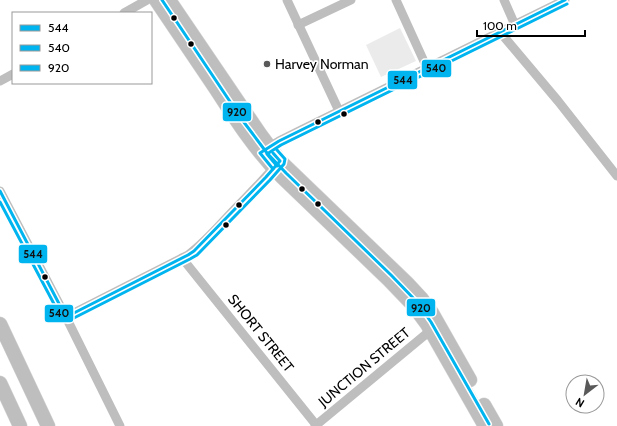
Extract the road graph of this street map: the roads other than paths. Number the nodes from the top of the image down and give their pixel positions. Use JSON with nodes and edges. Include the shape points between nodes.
{"nodes":[{"id":1,"x":147,"y":0,"type":"edge"},
{"id":2,"x":156,"y":0,"type":"edge"},
{"id":3,"x":169,"y":0,"type":"edge"},
{"id":4,"x":287,"y":0,"type":"edge"},
{"id":5,"x":351,"y":0,"type":"edge"},
{"id":6,"x":396,"y":0,"type":"edge"},
{"id":7,"x":504,"y":0,"type":"edge"},
{"id":8,"x":565,"y":0,"type":"edge"},
{"id":9,"x":126,"y":12,"type":"edge"},
{"id":10,"x":298,"y":25,"type":"junction"},
{"id":11,"x":515,"y":25,"type":"junction"},
{"id":12,"x":500,"y":32,"type":"junction"},
{"id":13,"x":427,"y":68,"type":"junction"},
{"id":14,"x":12,"y":75,"type":"edge"},
{"id":15,"x":0,"y":81,"type":"edge"},
{"id":16,"x":339,"y":111,"type":"junction"},
{"id":17,"x":265,"y":150,"type":"junction"},
{"id":18,"x":276,"y":165,"type":"junction"},
{"id":19,"x":617,"y":176,"type":"edge"},
{"id":20,"x":0,"y":191,"type":"edge"},
{"id":21,"x":182,"y":258,"type":"junction"},
{"id":22,"x":66,"y":317,"type":"junction"},
{"id":23,"x":0,"y":324,"type":"edge"},
{"id":24,"x":431,"y":330,"type":"junction"},
{"id":25,"x":0,"y":383,"type":"edge"},
{"id":26,"x":20,"y":426,"type":"edge"},
{"id":27,"x":48,"y":426,"type":"edge"},
{"id":28,"x":120,"y":426,"type":"edge"},
{"id":29,"x":316,"y":426,"type":"edge"},
{"id":30,"x":485,"y":426,"type":"edge"},
{"id":31,"x":496,"y":426,"type":"edge"}],
"edges":[{"from":1,"to":9,"type":"street"},
{"from":2,"to":17,"type":"highway","via":[[230,110]]},
{"from":3,"to":17,"type":"highway"},
{"from":4,"to":10,"type":"street"},
{"from":5,"to":10,"type":"street"},
{"from":6,"to":13,"type":"street"},
{"from":7,"to":11,"type":"street"},
{"from":8,"to":11,"type":"street"},
{"from":10,"to":16,"type":"street"},
{"from":11,"to":12,"type":"street"},
{"from":12,"to":13,"type":"street"},
{"from":12,"to":19,"type":"street"},
{"from":13,"to":16,"type":"street"},
{"from":14,"to":15,"type":"street"},
{"from":16,"to":17,"type":"street"},
{"from":17,"to":18,"type":"highway"},
{"from":18,"to":21,"type":"street","via":[[194,250]]},
{"from":18,"to":24,"type":"highway","via":[[398,288]]},
{"from":18,"to":31,"type":"highway","via":[[395,271],[421,298]]},
{"from":20,"to":22,"type":"street"},
{"from":21,"to":22,"type":"street"},
{"from":21,"to":29,"type":"street","name":"SHORT STREET"},
{"from":22,"to":28,"type":"street"},
{"from":23,"to":27,"type":"highway"},
{"from":24,"to":29,"type":"street","name":"JUNCTION STREET"},
{"from":24,"to":30,"type":"highway"},
{"from":25,"to":26,"type":"highway"}]}
